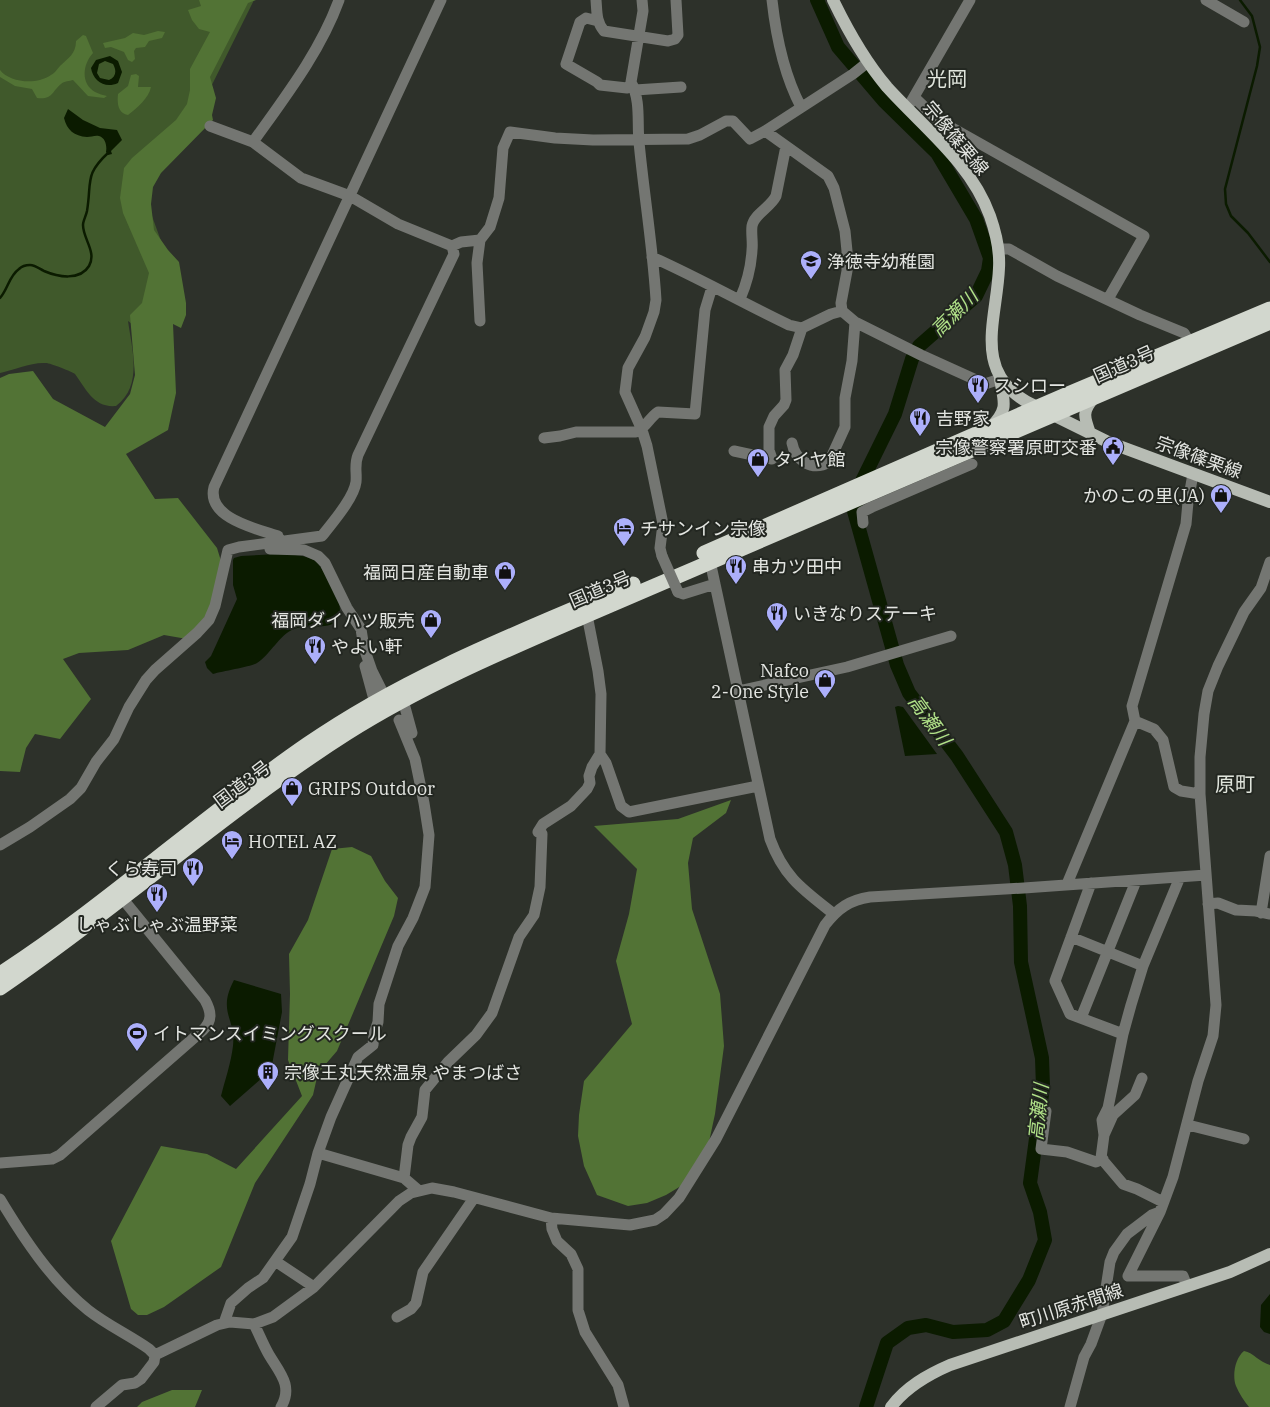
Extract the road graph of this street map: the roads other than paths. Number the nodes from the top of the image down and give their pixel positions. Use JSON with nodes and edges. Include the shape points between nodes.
{"nodes":[{"id":1,"x":340,"y":0,"type":"edge"},
{"id":2,"x":441,"y":0,"type":"edge"},
{"id":3,"x":596,"y":0,"type":"edge"},
{"id":4,"x":642,"y":0,"type":"edge"},
{"id":5,"x":676,"y":0,"type":"edge"},
{"id":6,"x":772,"y":0,"type":"edge"},
{"id":7,"x":833,"y":0,"type":"edge"},
{"id":8,"x":970,"y":0,"type":"edge"},
{"id":9,"x":1206,"y":0,"type":"edge"},
{"id":10,"x":598,"y":21,"type":"junction"},
{"id":11,"x":1244,"y":22,"type":"dead end"},
{"id":12,"x":639,"y":36,"type":"junction"},
{"id":13,"x":868,"y":62,"type":"junction"},
{"id":14,"x":634,"y":88,"type":"junction"},
{"id":15,"x":681,"y":88,"type":"dead end"},
{"id":16,"x":911,"y":103,"type":"junction"},
{"id":17,"x":800,"y":107,"type":"junction"},
{"id":18,"x":210,"y":126,"type":"dead end"},
{"id":19,"x":766,"y":131,"type":"junction"},
{"id":20,"x":638,"y":140,"type":"junction"},
{"id":21,"x":253,"y":142,"type":"junction"},
{"id":22,"x":786,"y":146,"type":"junction"},
{"id":23,"x":350,"y":196,"type":"junction"},
{"id":24,"x":480,"y":240,"type":"junction"},
{"id":25,"x":452,"y":246,"type":"junction"},
{"id":26,"x":999,"y":249,"type":"junction"},
{"id":27,"x":652,"y":256,"type":"junction"},
{"id":28,"x":712,"y":287,"type":"junction"},
{"id":29,"x":740,"y":299,"type":"junction"},
{"id":30,"x":1108,"y":299,"type":"junction"},
{"id":31,"x":1270,"y":309,"type":"edge"},
{"id":32,"x":842,"y":311,"type":"junction"},
{"id":33,"x":480,"y":321,"type":"dead end"},
{"id":34,"x":855,"y":322,"type":"junction"},
{"id":35,"x":1270,"y":322,"type":"edge"},
{"id":36,"x":802,"y":328,"type":"junction"},
{"id":37,"x":1190,"y":343,"type":"junction"},
{"id":38,"x":1000,"y":379,"type":"junction"},
{"id":39,"x":1094,"y":398,"type":"junction"},
{"id":40,"x":1037,"y":407,"type":"junction"},
{"id":41,"x":1054,"y":415,"type":"junction"},
{"id":42,"x":991,"y":427,"type":"junction"},
{"id":43,"x":642,"y":430,"type":"junction"},
{"id":44,"x":1090,"y":433,"type":"junction"},
{"id":45,"x":544,"y":438,"type":"dead end"},
{"id":46,"x":792,"y":443,"type":"dead end"},
{"id":47,"x":734,"y":451,"type":"dead end"},
{"id":48,"x":972,"y":464,"type":"dead end"},
{"id":49,"x":1193,"y":474,"type":"junction"},
{"id":50,"x":871,"y":486,"type":"junction"},
{"id":51,"x":848,"y":497,"type":"junction"},
{"id":52,"x":1270,"y":502,"type":"edge"},
{"id":53,"x":863,"y":523,"type":"dead end"},
{"id":54,"x":279,"y":542,"type":"junction"},
{"id":55,"x":239,"y":547,"type":"junction"},
{"id":56,"x":710,"y":561,"type":"junction"},
{"id":57,"x":1270,"y":562,"type":"edge"},
{"id":58,"x":715,"y":584,"type":"junction"},
{"id":59,"x":1265,"y":590,"type":"edge"},
{"id":60,"x":587,"y":615,"type":"junction"},
{"id":61,"x":951,"y":636,"type":"dead end"},
{"id":62,"x":738,"y":690,"type":"junction"},
{"id":63,"x":378,"y":696,"type":"junction"},
{"id":64,"x":403,"y":700,"type":"junction"},
{"id":65,"x":399,"y":720,"type":"dead end"},
{"id":66,"x":1135,"y":721,"type":"junction"},
{"id":67,"x":600,"y":754,"type":"junction"},
{"id":68,"x":418,"y":771,"type":"junction"},
{"id":69,"x":758,"y":786,"type":"junction"},
{"id":70,"x":1200,"y":794,"type":"junction"},
{"id":71,"x":0,"y":846,"type":"edge"},
{"id":72,"x":1270,"y":856,"type":"edge"},
{"id":73,"x":1206,"y":875,"type":"junction"},
{"id":74,"x":1180,"y":877,"type":"junction"},
{"id":75,"x":1136,"y":881,"type":"junction"},
{"id":76,"x":1091,"y":883,"type":"junction"},
{"id":77,"x":1068,"y":884,"type":"junction"},
{"id":78,"x":122,"y":898,"type":"junction"},
{"id":79,"x":1208,"y":904,"type":"junction"},
{"id":80,"x":1266,"y":913,"type":"edge"},
{"id":81,"x":834,"y":914,"type":"junction"},
{"id":82,"x":1071,"y":937,"type":"junction"},
{"id":83,"x":1107,"y":952,"type":"junction"},
{"id":84,"x":1143,"y":966,"type":"junction"},
{"id":85,"x":0,"y":974,"type":"edge"},
{"id":86,"x":0,"y":988,"type":"edge"},
{"id":87,"x":1081,"y":1018,"type":"junction"},
{"id":88,"x":1123,"y":1034,"type":"junction"},
{"id":89,"x":1142,"y":1078,"type":"dead end"},
{"id":90,"x":1046,"y":1110,"type":"dead end"},
{"id":91,"x":1188,"y":1125,"type":"junction"},
{"id":92,"x":1104,"y":1135,"type":"junction"},
{"id":93,"x":1244,"y":1139,"type":"dead end"},
{"id":94,"x":318,"y":1153,"type":"junction"},
{"id":95,"x":1103,"y":1159,"type":"junction"},
{"id":96,"x":0,"y":1163,"type":"edge"},
{"id":97,"x":404,"y":1178,"type":"junction"},
{"id":98,"x":418,"y":1190,"type":"junction"},
{"id":99,"x":474,"y":1198,"type":"junction"},
{"id":100,"x":0,"y":1199,"type":"edge"},
{"id":101,"x":1161,"y":1207,"type":"junction"},
{"id":102,"x":551,"y":1218,"type":"junction"},
{"id":103,"x":1269,"y":1257,"type":"edge"},
{"id":104,"x":275,"y":1261,"type":"junction"},
{"id":105,"x":1187,"y":1286,"type":"junction"},
{"id":106,"x":314,"y":1287,"type":"junction"},
{"id":107,"x":1102,"y":1314,"type":"junction"},
{"id":108,"x":397,"y":1317,"type":"dead end"},
{"id":109,"x":224,"y":1323,"type":"junction"},
{"id":110,"x":254,"y":1324,"type":"junction"},
{"id":111,"x":155,"y":1355,"type":"junction"},
{"id":112,"x":96,"y":1407,"type":"edge"},
{"id":113,"x":281,"y":1407,"type":"edge"},
{"id":114,"x":624,"y":1407,"type":"edge"},
{"id":115,"x":891,"y":1407,"type":"edge"},
{"id":116,"x":1070,"y":1407,"type":"edge"}],
"edges":[{"from":1,"to":21,"type":"street","via":[[290,90]]},
{"from":2,"to":23,"type":"street"},
{"from":3,"to":10,"type":"street"},
{"from":4,"to":12,"type":"street"},
{"from":5,"to":12,"type":"street","via":[[678,35],[674,39],[668,41]]},
{"from":6,"to":17,"type":"street","via":[[779,45],[792,92]]},
{"from":7,"to":13,"type":"main road","name":"宗像篠栗線"},
{"from":8,"to":16,"type":"street"},
{"from":9,"to":11,"type":"street"},
{"from":10,"to":12,"type":"street","via":[[599,26],[608,32]]},
{"from":10,"to":14,"type":"street","via":[[586,18],[580,22],[566,64],[600,86]]},
{"from":12,"to":14,"type":"street","via":[[631,82]]},
{"from":13,"to":16,"type":"main road","name":"宗像篠栗線","via":[[887,86]]},
{"from":13,"to":17,"type":"street"},
{"from":14,"to":15,"type":"street"},
{"from":14,"to":20,"type":"street"},
{"from":16,"to":26,"type":"main road","name":"宗像篠栗線","via":[[978,191],[991,217]]},
{"from":16,"to":30,"type":"street","via":[[1144,236]]},
{"from":17,"to":19,"type":"street"},
{"from":18,"to":21,"type":"street"},
{"from":19,"to":20,"type":"street","via":[[750,139],[733,120],[688,138]]},
{"from":19,"to":22,"type":"street"},
{"from":20,"to":24,"type":"street","via":[[555,138],[510,132],[503,148],[499,198],[490,227]]},
{"from":20,"to":27,"type":"street"},
{"from":21,"to":23,"type":"street","via":[[301,178]]},
{"from":22,"to":29,"type":"street","via":[[776,196],[752,226],[752,257]]},
{"from":22,"to":32,"type":"street","via":[[828,176],[834,188],[847,251],[847,271],[840,303]]},
{"from":23,"to":25,"type":"street","via":[[398,224]]},
{"from":23,"to":54,"type":"street","via":[[213,494],[216,505],[231,518],[278,536]]},
{"from":24,"to":25,"type":"street"},
{"from":24,"to":33,"type":"street","via":[[477,263]]},
{"from":25,"to":54,"type":"street","via":[[454,254],[358,455],[356,483],[346,505],[322,536]]},
{"from":26,"to":30,"type":"street","via":[[1009,249]]},
{"from":26,"to":38,"type":"main road","name":"宗像篠栗線","via":[[992,355]]},
{"from":27,"to":28,"type":"street"},
{"from":27,"to":43,"type":"street","via":[[654,312],[628,368],[625,383],[625,392]]},
{"from":28,"to":29,"type":"street"},
{"from":28,"to":43,"type":"street","via":[[705,310],[694,414],[658,412]]},
{"from":29,"to":36,"type":"street","via":[[789,325]]},
{"from":30,"to":37,"type":"street","via":[[1184,333]]},
{"from":31,"to":37,"type":"highway","name":"国道3号"},
{"from":32,"to":34,"type":"street"},
{"from":32,"to":36,"type":"street"},
{"from":34,"to":38,"type":"street","via":[[985,384]]},
{"from":34,"to":46,"type":"street","via":[[845,427],[829,462],[808,465],[794,453]]},
{"from":35,"to":39,"type":"highway","name":"国道3号"},
{"from":36,"to":47,"type":"street","via":[[786,370],[786,400],[769,427],[772,459]]},
{"from":37,"to":40,"type":"highway","name":"国道3号"},
{"from":38,"to":40,"type":"main road","name":"宗像篠栗線","via":[[1018,397]]},
{"from":38,"to":42,"type":"main road","via":[[1003,412]]},
{"from":39,"to":41,"type":"highway","name":"国道3号"},
{"from":39,"to":44,"type":"main road","via":[[1084,417]]},
{"from":40,"to":41,"type":"main road","name":"宗像篠栗線"},
{"from":40,"to":42,"type":"highway","name":"国道3号"},
{"from":41,"to":44,"type":"main road","name":"宗像篠栗線"},
{"from":41,"to":50,"type":"highway","name":"国道3号"},
{"from":42,"to":50,"type":"highway","name":"国道3号"},
{"from":43,"to":45,"type":"street","via":[[576,432]]},
{"from":43,"to":58,"type":"street","bridge":true,"via":[[663,524],[660,548],[678,592],[683,594]]},
{"from":44,"to":49,"type":"main road","name":"宗像篠栗線"},
{"from":48,"to":53,"type":"street","via":[[862,512]]},
{"from":49,"to":52,"type":"main road","name":"宗像篠栗線"},
{"from":49,"to":66,"type":"street","via":[[1186,524],[1132,706]]},
{"from":50,"to":51,"type":"highway","name":"国道3号"},
{"from":51,"to":56,"type":"highway","name":"国道3号"},
{"from":51,"to":63,"type":"highway","name":"国道3号"},
{"from":54,"to":55,"type":"street"},
{"from":55,"to":63,"type":"street","via":[[244,550],[304,550],[325,563],[361,629],[367,676]]},
{"from":55,"to":71,"type":"street","via":[[228,550],[209,620],[146,680],[114,739],[81,788],[70,800]]},
{"from":56,"to":58,"type":"street"},
{"from":56,"to":60,"type":"highway","name":"国道3号"},
{"from":57,"to":59,"type":"street"},
{"from":58,"to":62,"type":"street"},
{"from":59,"to":70,"type":"street","via":[[1244,612],[1208,691]]},
{"from":60,"to":64,"type":"highway","name":"国道3号"},
{"from":60,"to":67,"type":"street","via":[[598,671]]},
{"from":61,"to":62,"type":"street","via":[[847,667]]},
{"from":62,"to":69,"type":"street"},
{"from":63,"to":85,"type":"highway","name":"国道3号","via":[[216,810]]},
{"from":64,"to":68,"type":"street","via":[[423,764]]},
{"from":64,"to":78,"type":"highway","name":"国道3号","via":[[348,732],[270,786]]},
{"from":65,"to":68,"type":"street"},
{"from":66,"to":70,"type":"street","via":[[1154,729],[1163,740],[1174,787]]},
{"from":66,"to":77,"type":"street"},
{"from":67,"to":69,"type":"street","via":[[621,806],[629,812]]},
{"from":67,"to":97,"type":"street","via":[[592,767],[587,789],[571,806],[543,824],[538,832],[542,834],[542,868],[534,915],[519,937],[492,1012],[476,1035],[424,1090],[422,1117],[408,1145]]},
{"from":68,"to":94,"type":"street","via":[[429,835],[425,887],[398,946],[379,1004],[373,1045],[358,1057]]},
{"from":69,"to":81,"type":"street","via":[[770,839],[779,860],[788,875]]},
{"from":70,"to":73,"type":"street"},
{"from":72,"to":80,"type":"street"},
{"from":73,"to":74,"type":"street"},
{"from":73,"to":79,"type":"street"},
{"from":74,"to":75,"type":"street"},
{"from":74,"to":84,"type":"street"},
{"from":75,"to":76,"type":"street"},
{"from":75,"to":83,"type":"street"},
{"from":76,"to":77,"type":"street"},
{"from":76,"to":82,"type":"street"},
{"from":77,"to":81,"type":"street","via":[[870,897],[850,902]]},
{"from":78,"to":86,"type":"highway","name":"国道3号"},
{"from":78,"to":96,"type":"street","via":[[205,1000],[209,1021],[203,1030],[60,1155],[52,1159]]},
{"from":79,"to":80,"type":"street","via":[[1218,903],[1236,910]]},
{"from":79,"to":91,"type":"street","via":[[1216,1005],[1213,1036]]},
{"from":81,"to":102,"type":"street","via":[[716,1139],[670,1210],[655,1220],[630,1225]]},
{"from":82,"to":83,"type":"street"},
{"from":82,"to":87,"type":"street","via":[[1055,981],[1070,1014]]},
{"from":83,"to":84,"type":"street"},
{"from":83,"to":87,"type":"street"},
{"from":84,"to":88,"type":"street"},
{"from":87,"to":88,"type":"street"},
{"from":88,"to":92,"type":"street","via":[[1108,1108],[1102,1120]]},
{"from":89,"to":92,"type":"street","via":[[1136,1096],[1114,1115]]},
{"from":90,"to":95,"type":"street","via":[[1041,1149],[1067,1152],[1096,1162]]},
{"from":91,"to":93,"type":"street"},
{"from":91,"to":101,"type":"street"},
{"from":92,"to":95,"type":"street"},
{"from":94,"to":97,"type":"street"},
{"from":94,"to":104,"type":"street","via":[[296,1229]]},
{"from":95,"to":101,"type":"street","via":[[1123,1184],[1137,1189]]},
{"from":97,"to":98,"type":"street"},
{"from":98,"to":99,"type":"street","via":[[432,1188]]},
{"from":98,"to":106,"type":"street","via":[[399,1202]]},
{"from":99,"to":102,"type":"street"},
{"from":99,"to":108,"type":"street","via":[[423,1272],[416,1303]]},
{"from":100,"to":111,"type":"street","via":[[30,1246],[64,1287],[88,1310]]},
{"from":101,"to":105,"type":"street","via":[[1128,1276],[1183,1276]]},
{"from":101,"to":107,"type":"street","via":[[1127,1234],[1114,1252]]},
{"from":102,"to":114,"type":"street","via":[[557,1241],[571,1254],[578,1269],[578,1310],[585,1332],[618,1385]]},
{"from":103,"to":105,"type":"main road","name":"町川原赤間線"},
{"from":104,"to":106,"type":"street"},
{"from":104,"to":109,"type":"street","via":[[263,1278],[231,1303]]},
{"from":105,"to":107,"type":"main road","name":"町川原赤間線"},
{"from":106,"to":110,"type":"street","via":[[273,1317]]},
{"from":107,"to":115,"type":"main road","name":"町川原赤間線","via":[[936,1371],[909,1388]]},
{"from":107,"to":116,"type":"street","via":[[1084,1357]]},
{"from":109,"to":110,"type":"street"},
{"from":109,"to":111,"type":"street"},
{"from":110,"to":113,"type":"street","via":[[284,1379],[285,1400]]},
{"from":111,"to":112,"type":"street","via":[[154,1362],[141,1379],[122,1385]]}]}
